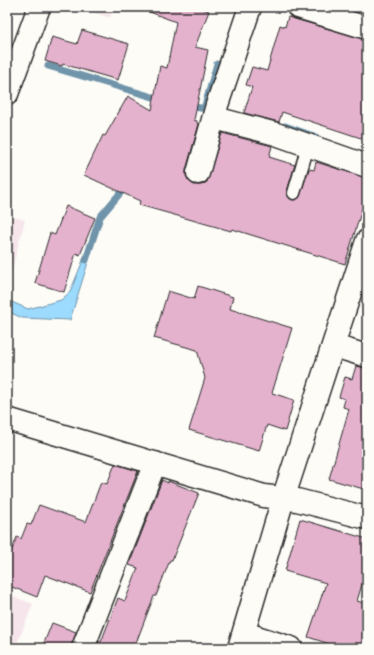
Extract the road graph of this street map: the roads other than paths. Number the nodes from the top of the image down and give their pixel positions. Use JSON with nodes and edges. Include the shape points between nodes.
{"nodes":[{"id":1,"x":39,"y":7,"type":"edge"},
{"id":2,"x":250,"y":7,"type":"edge"},
{"id":3,"x":298,"y":7,"type":"edge"},
{"id":4,"x":367,"y":28,"type":"edge"},
{"id":5,"x":7,"y":94,"type":"edge"},
{"id":6,"x":216,"y":112,"type":"junction"},
{"id":7,"x":308,"y":146,"type":"junction"},
{"id":8,"x":367,"y":166,"type":"edge"},
{"id":9,"x":198,"y":173,"type":"dead end"},
{"id":10,"x":294,"y":193,"type":"dead end"},
{"id":11,"x":367,"y":241,"type":"edge"},
{"id":12,"x":363,"y":274,"type":"edge"},
{"id":13,"x":334,"y":346,"type":"junction"},
{"id":14,"x":367,"y":356,"type":"edge"},
{"id":15,"x":7,"y":419,"type":"edge"},
{"id":16,"x":155,"y":463,"type":"junction"},
{"id":17,"x":283,"y":499,"type":"junction"},
{"id":18,"x":367,"y":518,"type":"edge"},
{"id":19,"x":241,"y":640,"type":"edge"},
{"id":20,"x":83,"y":648,"type":"edge"},
{"id":21,"x":291,"y":648,"type":"edge"}],
"edges":[{"from":1,"to":5,"type":"street"},
{"from":2,"to":6,"type":"street"},
{"from":3,"to":4,"type":"street"},
{"from":6,"to":7,"type":"street"},
{"from":6,"to":9,"type":"street"},
{"from":7,"to":8,"type":"street"},
{"from":7,"to":10,"type":"lane"},
{"from":11,"to":12,"type":"street"},
{"from":12,"to":13,"type":"street"},
{"from":13,"to":14,"type":"street"},
{"from":13,"to":17,"type":"street"},
{"from":15,"to":16,"type":"street"},
{"from":16,"to":17,"type":"street","via":[[264,496]]},
{"from":16,"to":20,"type":"street"},
{"from":17,"to":18,"type":"street"},
{"from":17,"to":19,"type":"street"},
{"from":19,"to":21,"type":"street"}]}
